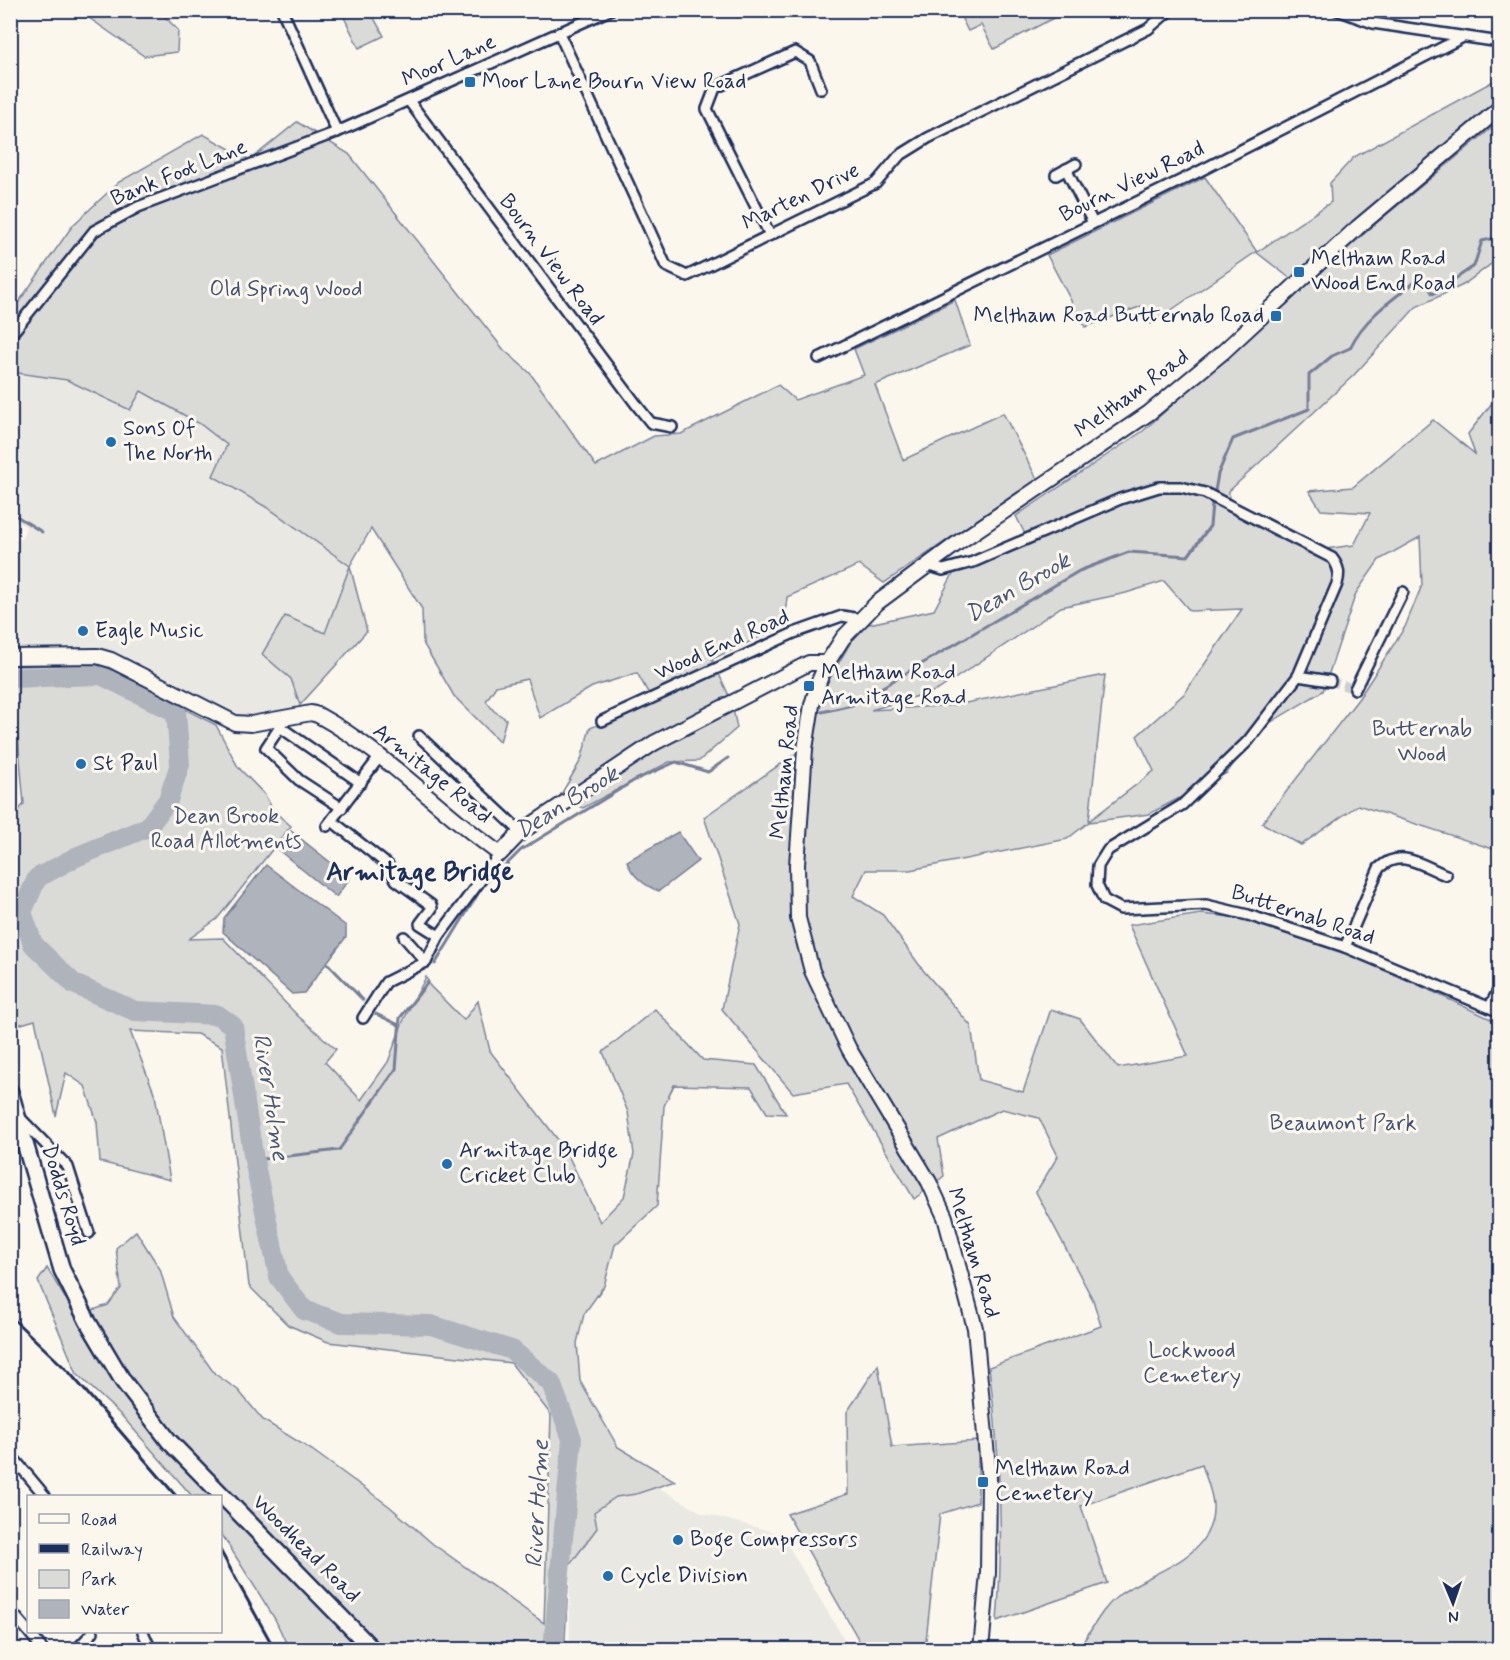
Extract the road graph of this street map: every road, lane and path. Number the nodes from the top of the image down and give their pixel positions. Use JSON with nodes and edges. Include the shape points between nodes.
{"nodes":[{"id":1,"x":282,"y":10,"type":"edge"},
{"id":2,"x":610,"y":10,"type":"edge"},
{"id":3,"x":1170,"y":10,"type":"edge"},
{"id":4,"x":1338,"y":11,"type":"edge"},
{"id":5,"x":559,"y":33,"type":"junction"},
{"id":6,"x":1461,"y":38,"type":"junction"},
{"id":7,"x":1500,"y":42,"type":"edge"},
{"id":8,"x":821,"y":89,"type":"dead end"},
{"id":9,"x":409,"y":101,"type":"junction"},
{"id":10,"x":1500,"y":108,"type":"edge"},
{"id":11,"x":337,"y":132,"type":"junction"},
{"id":12,"x":1076,"y":164,"type":"dead end"},
{"id":13,"x":1066,"y":169,"type":"junction"},
{"id":14,"x":1056,"y":175,"type":"dead end"},
{"id":15,"x":1093,"y":223,"type":"junction"},
{"id":16,"x":770,"y":235,"type":"junction"},
{"id":17,"x":10,"y":336,"type":"edge"},
{"id":18,"x":819,"y":358,"type":"dead end"},
{"id":19,"x":672,"y":427,"type":"dead end"},
{"id":20,"x":927,"y":565,"type":"junction"},
{"id":21,"x":1403,"y":592,"type":"dead end"},
{"id":22,"x":860,"y":619,"type":"junction"},
{"id":23,"x":10,"y":657,"type":"edge"},
{"id":24,"x":826,"y":663,"type":"junction"},
{"id":25,"x":1298,"y":676,"type":"junction"},
{"id":26,"x":1330,"y":681,"type":"tunnel mouth"},
{"id":27,"x":1355,"y":689,"type":"dead end"},
{"id":28,"x":602,"y":721,"type":"dead end"},
{"id":29,"x":280,"y":722,"type":"junction"},
{"id":30,"x":419,"y":736,"type":"dead end"},
{"id":31,"x":381,"y":755,"type":"junction"},
{"id":32,"x":361,"y":783,"type":"junction"},
{"id":33,"x":342,"y":808,"type":"junction"},
{"id":34,"x":521,"y":832,"type":"junction"},
{"id":35,"x":500,"y":854,"type":"junction"},
{"id":36,"x":1446,"y":875,"type":"dead end"},
{"id":37,"x":439,"y":936,"type":"junction"},
{"id":38,"x":404,"y":937,"type":"dead end"},
{"id":39,"x":1345,"y":947,"type":"junction"},
{"id":40,"x":426,"y":962,"type":"junction"},
{"id":41,"x":1500,"y":987,"type":"edge"},
{"id":42,"x":1490,"y":1006,"type":"junction"},
{"id":43,"x":1500,"y":1012,"type":"edge"},
{"id":44,"x":363,"y":1018,"type":"dead end"},
{"id":45,"x":10,"y":1092,"type":"edge"},
{"id":46,"x":16,"y":1114,"type":"junction"},
{"id":47,"x":88,"y":1233,"type":"dead end"},
{"id":48,"x":80,"y":1307,"type":"joint"},
{"id":49,"x":10,"y":1454,"type":"edge"},
{"id":50,"x":43,"y":1495,"type":"edge"},
{"id":51,"x":222,"y":1495,"type":"edge"},
{"id":52,"x":222,"y":1495,"type":"edge"},
{"id":53,"x":10,"y":1610,"type":"edge"},
{"id":54,"x":27,"y":1629,"type":"edge"},
{"id":55,"x":31,"y":1633,"type":"edge"},
{"id":56,"x":92,"y":1633,"type":"edge"},
{"id":57,"x":143,"y":1633,"type":"edge"},
{"id":58,"x":44,"y":1650,"type":"edge"},
{"id":59,"x":76,"y":1650,"type":"edge"},
{"id":60,"x":151,"y":1650,"type":"edge"},
{"id":61,"x":374,"y":1650,"type":"edge"},
{"id":62,"x":981,"y":1650,"type":"edge"}],
"edges":[{"from":1,"to":11,"type":"street"},
{"from":2,"to":5,"type":"street","name":"Moor Lane"},
{"from":3,"to":16,"type":"street","name":"Marten Drive","via":[[1148,29],[928,138],[899,156],[876,183]]},
{"from":4,"to":6,"type":"street","via":[[1373,23]]},
{"from":5,"to":9,"type":"street","name":"Moor Lane"},
{"from":5,"to":16,"type":"street","name":"Marten Drive","via":[[666,266],[687,276]]},
{"from":6,"to":7,"type":"street"},
{"from":6,"to":15,"type":"street","name":"Bourn View Road"},
{"from":8,"to":16,"type":"street","via":[[810,61],[795,52],[715,88],[707,109]]},
{"from":9,"to":11,"type":"street","name":"Moor Lane"},
{"from":9,"to":19,"type":"street","name":"Bourn View Road","via":[[651,423]]},
{"from":10,"to":20,"type":"main road","name":"Meltham Road","via":[[1357,228],[1223,352],[1149,413]]},
{"from":11,"to":17,"type":"street","name":"Bank Foot Lane","via":[[138,207],[94,231]]},
{"from":12,"to":13,"type":"street"},
{"from":13,"to":14,"type":"street"},
{"from":13,"to":15,"type":"street"},
{"from":15,"to":18,"type":"street","name":"Bourn View Road"},
{"from":20,"to":22,"type":"main road","name":"Meltham Road"},
{"from":20,"to":25,"type":"street","name":"Butternab Road","via":[[942,570],[973,562],[1120,499],[1159,487],[1205,493],[1324,552],[1338,565],[1337,584]]},
{"from":21,"to":27,"type":"street"},
{"from":22,"to":24,"type":"main road","name":"Meltham Road"},
{"from":22,"to":28,"type":"street","name":"Wood End Road","via":[[842,616],[794,633]]},
{"from":23,"to":29,"type":"main road","name":"Armitage Road","via":[[97,656],[235,723]]},
{"from":24,"to":34,"type":"main road","name":"Armitage Road","via":[[809,663],[654,743]]},
{"from":24,"to":62,"type":"main road","name":"Meltham Road","via":[[812,705],[805,749],[797,865],[798,918],[812,971],[849,1049],[929,1182],[945,1217],[975,1328],[989,1478],[988,1574]]},
{"from":25,"to":26,"type":"street"},
{"from":25,"to":39,"type":"street","name":"Butternab Road","via":[[1248,741],[1182,805],[1108,850],[1098,866],[1097,885],[1104,900],[1121,909],[1206,905]]},
{"from":29,"to":31,"type":"main road","name":"Armitage Road","via":[[311,713],[318,715]]},
{"from":29,"to":32,"type":"street"},
{"from":29,"to":33,"type":"street","via":[[266,748],[299,780]]},
{"from":30,"to":34,"type":"street"},
{"from":31,"to":32,"type":"street"},
{"from":31,"to":35,"type":"main road","name":"Armitage Road"},
{"from":32,"to":33,"type":"street"},
{"from":33,"to":37,"type":"street","via":[[330,823],[388,865],[396,880],[431,905],[420,924]]},
{"from":34,"to":35,"type":"main road","name":"Armitage Road"},
{"from":35,"to":37,"type":"street"},
{"from":36,"to":39,"type":"street","via":[[1400,856],[1387,861],[1379,868]]},
{"from":37,"to":40,"type":"street"},
{"from":38,"to":40,"type":"street"},
{"from":39,"to":42,"type":"street","name":"Butternab Road"},
{"from":40,"to":44,"type":"street","via":[[386,982]]},
{"from":41,"to":42,"type":"street"},
{"from":42,"to":43,"type":"street","name":"Butternab Road"},
{"from":45,"to":46,"type":"main road","name":"Dodds Royd"},
{"from":46,"to":47,"type":"street","via":[[68,1167]]},
{"from":46,"to":48,"type":"main road","name":"Dodds Royd","via":[[62,1270]]},
{"from":48,"to":51,"type":"main road","name":"Woodhead Road","via":[[123,1381],[169,1441]]},
{"from":49,"to":50,"type":"street"},
{"from":52,"to":61,"type":"main road","name":"Woodhead Road"},
{"from":53,"to":54,"type":"street"},
{"from":55,"to":58,"type":"street"},
{"from":56,"to":59,"type":"street"},
{"from":57,"to":60,"type":"street"}]}
